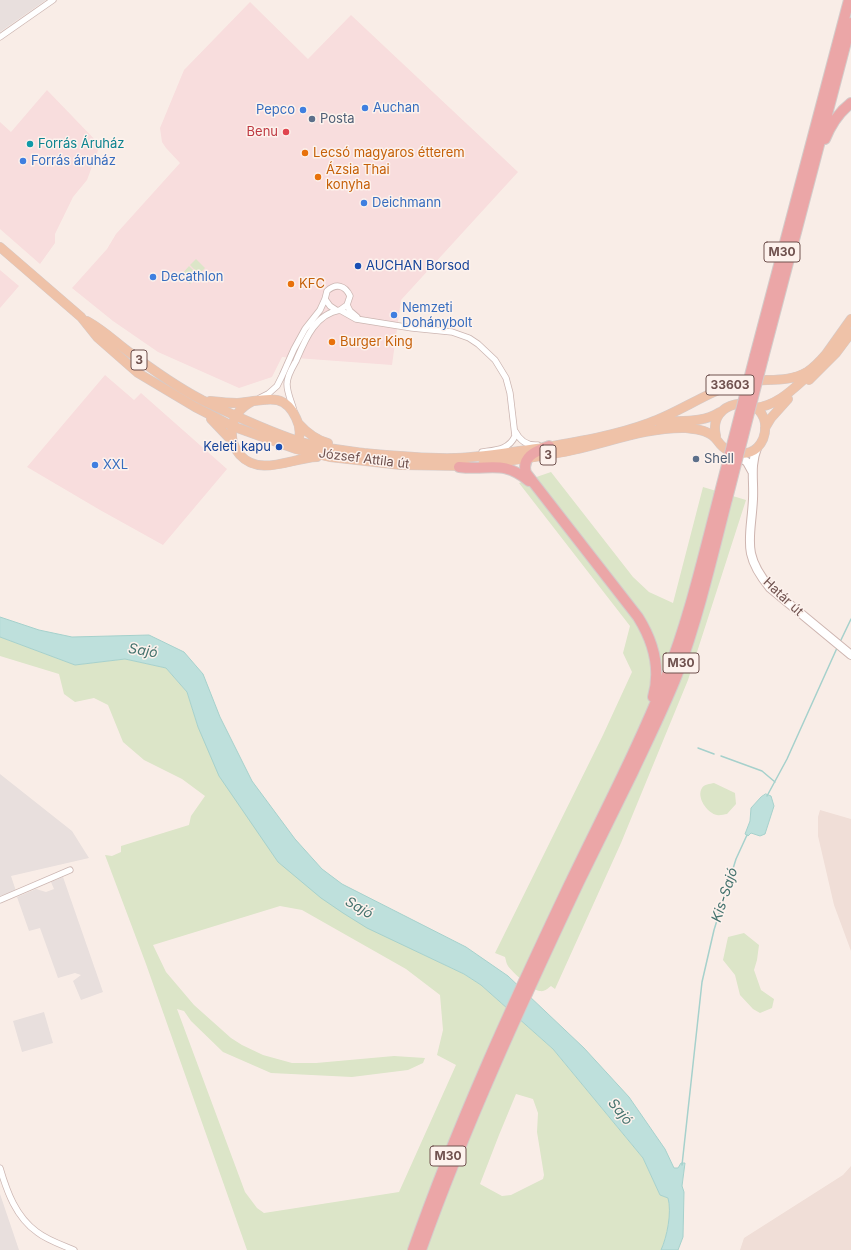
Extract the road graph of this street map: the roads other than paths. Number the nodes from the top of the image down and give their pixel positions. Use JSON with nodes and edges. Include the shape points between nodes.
{"nodes":[{"id":1,"x":53,"y":0,"type":"edge"},
{"id":2,"x":849,"y":0,"type":"edge"},
{"id":3,"x":851,"y":23,"type":"edge"},
{"id":4,"x":0,"y":37,"type":"edge"},
{"id":5,"x":851,"y":104,"type":"edge"},
{"id":6,"x":814,"y":162,"type":"junction"},
{"id":7,"x":0,"y":248,"type":"edge"},
{"id":8,"x":326,"y":299,"type":"junction"},
{"id":9,"x":347,"y":305,"type":"junction"},
{"id":10,"x":338,"y":310,"type":"junction"},
{"id":11,"x":80,"y":317,"type":"junction"},
{"id":12,"x":851,"y":319,"type":"edge"},
{"id":13,"x":365,"y":321,"type":"junction"},
{"id":14,"x":851,"y":333,"type":"edge"},
{"id":15,"x":827,"y":353,"type":"junction"},
{"id":16,"x":759,"y":357,"type":"junction"},
{"id":17,"x":817,"y":364,"type":"joint"},
{"id":18,"x":200,"y":399,"type":"junction"},
{"id":19,"x":255,"y":400,"type":"junction"},
{"id":20,"x":195,"y":407,"type":"junction"},
{"id":21,"x":754,"y":408,"type":"junction"},
{"id":22,"x":721,"y":412,"type":"junction"},
{"id":23,"x":236,"y":416,"type":"junction"},
{"id":24,"x":296,"y":418,"type":"junction"},
{"id":25,"x":647,"y":424,"type":"junction"},
{"id":26,"x":232,"y":426,"type":"junction"},
{"id":27,"x":765,"y":428,"type":"junction"},
{"id":28,"x":515,"y":431,"type":"junction"},
{"id":29,"x":716,"y":436,"type":"junction"},
{"id":30,"x":579,"y":440,"type":"junction"},
{"id":31,"x":233,"y":442,"type":"junction"},
{"id":32,"x":297,"y":445,"type":"junction"},
{"id":33,"x":550,"y":446,"type":"junction"},
{"id":34,"x":757,"y":448,"type":"junction"},
{"id":35,"x":361,"y":452,"type":"junction"},
{"id":36,"x":732,"y":452,"type":"junction"},
{"id":37,"x":330,"y":457,"type":"junction"},
{"id":38,"x":528,"y":458,"type":"junction"},
{"id":39,"x":458,"y":462,"type":"junction"},
{"id":40,"x":280,"y":463,"type":"junction"},
{"id":41,"x":752,"y":471,"type":"junction"},
{"id":42,"x":534,"y":485,"type":"junction"},
{"id":43,"x":723,"y":497,"type":"junction"},
{"id":44,"x":851,"y":655,"type":"edge"},
{"id":45,"x":641,"y":735,"type":"junction"},
{"id":46,"x":70,"y":870,"type":"dead end"},
{"id":47,"x":0,"y":900,"type":"edge"},
{"id":48,"x":530,"y":975,"type":"junction"},
{"id":49,"x":489,"y":1066,"type":"junction"},
{"id":50,"x":0,"y":1168,"type":"edge"},
{"id":51,"x":74,"y":1250,"type":"edge"},
{"id":52,"x":413,"y":1250,"type":"edge"},
{"id":53,"x":422,"y":1250,"type":"edge"}],
"edges":[{"from":1,"to":4,"type":"street"},
{"from":2,"to":16,"type":"highway","number":"M30"},
{"from":3,"to":6,"type":"highway","number":"M30"},
{"from":5,"to":6,"type":"highway","via":[[834,120]]},
{"from":6,"to":16,"type":"highway","number":"M30"},
{"from":7,"to":11,"type":"main road","name":"József Attila út","number":"3"},
{"from":8,"to":9,"type":"street","via":[[326,293],[330,288],[341,286],[349,294]]},
{"from":8,"to":10,"type":"street","via":[[330,306]]},
{"from":8,"to":19,"type":"street","via":[[294,349],[277,386]]},
{"from":9,"to":10,"type":"street"},
{"from":9,"to":13,"type":"street","via":[[350,311]]},
{"from":10,"to":13,"type":"street"},
{"from":10,"to":24,"type":"street","via":[[330,312],[310,331],[289,375],[287,384]]},
{"from":11,"to":18,"type":"main road","name":"József Attila út","number":"3","via":[[103,330],[152,369]]},
{"from":11,"to":20,"type":"main road","name":"József Attila út","number":"3","via":[[97,337],[138,373]]},
{"from":12,"to":15,"type":"main road","number":"3"},
{"from":13,"to":28,"type":"street","via":[[452,332],[478,344],[495,360],[506,378]]},
{"from":14,"to":27,"type":"main road","via":[[822,368],[783,404]]},
{"from":15,"to":17,"type":"main road","number":"3"},
{"from":15,"to":21,"type":"main road","number":"3","via":[[814,370],[775,403]]},
{"from":16,"to":43,"type":"highway","number":"M30","bridge":true},
{"from":17,"to":25,"type":"main road","number":"33603","via":[[791,378],[736,383]]},
{"from":18,"to":19,"type":"main road","via":[[237,403]]},
{"from":18,"to":23,"type":"main road","name":"József Attila út","number":"3"},
{"from":19,"to":23,"type":"main road","via":[[244,406]]},
{"from":19,"to":24,"type":"main road","via":[[267,398],[280,401]]},
{"from":20,"to":26,"type":"main road","name":"József Attila út","number":"3"},
{"from":20,"to":31,"type":"main road","via":[[213,420]]},
{"from":21,"to":22,"type":"main road","number":"3","via":[[748,404],[737,403]]},
{"from":21,"to":27,"type":"main road","via":[[762,416]]},
{"from":22,"to":25,"type":"main road","number":"3","via":[[700,421],[678,420]]},
{"from":22,"to":29,"type":"main road","via":[[715,424]]},
{"from":23,"to":26,"type":"main road"},
{"from":23,"to":32,"type":"main road","name":"József Attila út","number":"3"},
{"from":24,"to":32,"type":"main road","via":[[300,434]]},
{"from":24,"to":35,"type":"main road","via":[[305,430],[321,441]]},
{"from":25,"to":30,"type":"main road","name":"József Attila út","number":"3"},
{"from":26,"to":31,"type":"main road"},
{"from":26,"to":32,"type":"main road","name":"József Attila út","number":"3"},
{"from":27,"to":34,"type":"main road","via":[[764,438]]},
{"from":28,"to":30,"type":"street","via":[[521,441],[530,445]]},
{"from":28,"to":39,"type":"street","via":[[513,441],[504,448],[464,454]]},
{"from":29,"to":36,"type":"main road","number":"3","via":[[722,447]]},
{"from":29,"to":38,"type":"main road","name":"József Attila út","number":"3","via":[[706,431],[686,428],[664,430]]},
{"from":30,"to":33,"type":"main road","name":"József Attila út","number":"3"},
{"from":31,"to":40,"type":"main road","via":[[238,453],[254,464],[267,466]]},
{"from":32,"to":35,"type":"main road","name":"József Attila út","number":"3"},
{"from":32,"to":37,"type":"main road","name":"József Attila út","number":"3"},
{"from":32,"to":40,"type":"main road","via":[[290,457]]},
{"from":33,"to":38,"type":"highway","via":[[533,452]]},
{"from":33,"to":39,"type":"main road","name":"József Attila út","number":"3"},
{"from":34,"to":36,"type":"main road","via":[[744,453]]},
{"from":34,"to":41,"type":"main road","name":"Határ út"},
{"from":35,"to":39,"type":"main road","name":"József Attila út","number":"3"},
{"from":36,"to":41,"type":"main road","via":[[747,462]]},
{"from":37,"to":39,"type":"main road","name":"József Attila út","number":"3","via":[[401,465]]},
{"from":37,"to":40,"type":"main road"},
{"from":38,"to":39,"type":"main road","name":"József Attila út","number":"3"},
{"from":38,"to":42,"type":"highway","via":[[525,470]]},
{"from":39,"to":42,"type":"highway","via":[[507,468],[519,473]]},
{"from":41,"to":44,"type":"main road","name":"Határ út","via":[[750,553],[754,565],[777,595]]},
{"from":42,"to":45,"type":"highway","via":[[638,617],[652,644],[656,664],[655,692]]},
{"from":43,"to":45,"type":"highway","number":"M30","via":[[677,649]]},
{"from":43,"to":48,"type":"highway","number":"M30","via":[[698,608],[676,677],[654,728]]},
{"from":45,"to":48,"type":"highway","number":"M30"},
{"from":46,"to":47,"type":"street"},
{"from":48,"to":49,"type":"highway","number":"M30"},
{"from":49,"to":52,"type":"highway","number":"M30","via":[[441,1172]]},
{"from":49,"to":53,"type":"highway","number":"M30"},
{"from":50,"to":51,"type":"street","via":[[12,1203],[27,1223],[38,1233]]}]}
